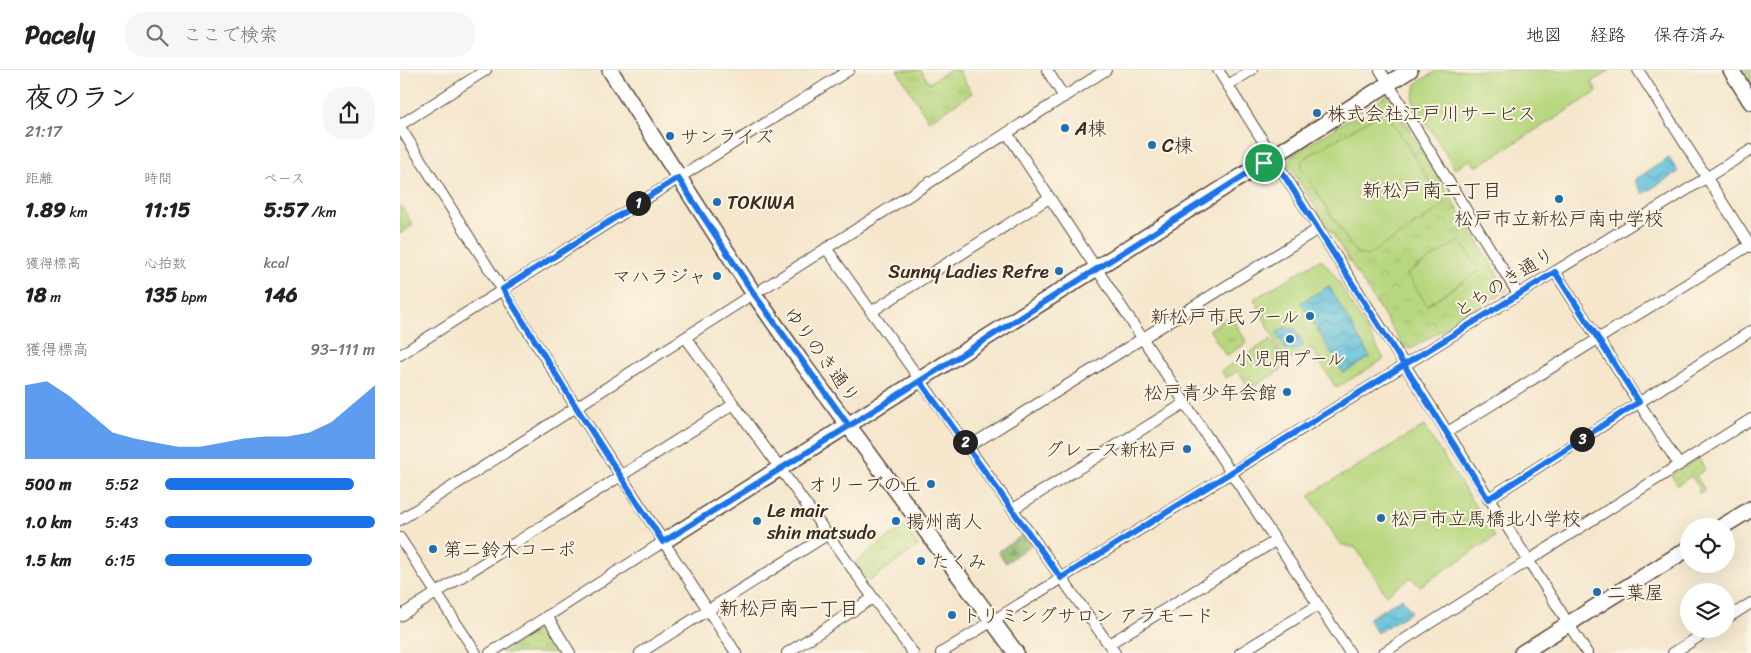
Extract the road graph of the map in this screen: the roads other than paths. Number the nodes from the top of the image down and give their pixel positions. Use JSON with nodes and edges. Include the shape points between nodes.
{"nodes":[{"id":1,"x":486,"y":70,"type":"edge"},
{"id":2,"x":610,"y":70,"type":"edge"},
{"id":3,"x":849,"y":70,"type":"edge"},
{"id":4,"x":1047,"y":70,"type":"edge"},
{"id":5,"x":1106,"y":70,"type":"edge"},
{"id":6,"x":1218,"y":70,"type":"edge"},
{"id":7,"x":1252,"y":70,"type":"edge"},
{"id":8,"x":1380,"y":70,"type":"edge"},
{"id":9,"x":1410,"y":70,"type":"edge"},
{"id":10,"x":1638,"y":70,"type":"edge"},
{"id":11,"x":1731,"y":70,"type":"edge"},
{"id":12,"x":1389,"y":84,"type":"junction"},
{"id":13,"x":1228,"y":85,"type":"junction"},
{"id":14,"x":1064,"y":97,"type":"junction"},
{"id":15,"x":1751,"y":102,"type":"edge"},
{"id":16,"x":400,"y":126,"type":"edge"},
{"id":17,"x":1007,"y":133,"type":"junction"},
{"id":18,"x":1751,"y":150,"type":"edge"},
{"id":19,"x":1273,"y":158,"type":"junction"},
{"id":20,"x":1706,"y":177,"type":"junction"},
{"id":21,"x":678,"y":178,"type":"junction"},
{"id":22,"x":1049,"y":198,"type":"junction"},
{"id":23,"x":1318,"y":229,"type":"junction"},
{"id":24,"x":1750,"y":246,"type":"edge"},
{"id":25,"x":826,"y":248,"type":"junction"},
{"id":26,"x":1097,"y":269,"type":"junction"},
{"id":27,"x":1555,"y":272,"type":"junction"},
{"id":28,"x":764,"y":288,"type":"dead end"},
{"id":29,"x":503,"y":289,"type":"junction"},
{"id":30,"x":1518,"y":294,"type":"junction"},
{"id":31,"x":745,"y":299,"type":"dead end"},
{"id":32,"x":871,"y":312,"type":"junction"},
{"id":33,"x":1751,"y":331,"type":"edge"},
{"id":34,"x":686,"y":338,"type":"junction"},
{"id":35,"x":1142,"y":338,"type":"junction"},
{"id":36,"x":1598,"y":339,"type":"junction"},
{"id":37,"x":400,"y":355,"type":"edge"},
{"id":38,"x":1404,"y":365,"type":"junction"},
{"id":39,"x":920,"y":381,"type":"junction"},
{"id":40,"x":1639,"y":402,"type":"junction"},
{"id":41,"x":1185,"y":403,"type":"junction"},
{"id":42,"x":734,"y":404,"type":"junction"},
{"id":43,"x":576,"y":407,"type":"junction"},
{"id":44,"x":1751,"y":419,"type":"edge"},
{"id":45,"x":849,"y":426,"type":"junction"},
{"id":46,"x":1446,"y":433,"type":"junction"},
{"id":47,"x":968,"y":447,"type":"junction"},
{"id":48,"x":1679,"y":465,"type":"junction"},
{"id":49,"x":781,"y":469,"type":"junction"},
{"id":50,"x":1231,"y":473,"type":"junction"},
{"id":51,"x":621,"y":476,"type":"junction"},
{"id":52,"x":1488,"y":499,"type":"junction"},
{"id":53,"x":1013,"y":509,"type":"junction"},
{"id":54,"x":1751,"y":509,"type":"edge"},
{"id":55,"x":1735,"y":519,"type":"edge"},
{"id":56,"x":400,"y":520,"type":"edge"},
{"id":57,"x":827,"y":535,"type":"junction"},
{"id":58,"x":400,"y":538,"type":"edge"},
{"id":59,"x":1275,"y":540,"type":"junction"},
{"id":60,"x":663,"y":542,"type":"junction"},
{"id":61,"x":1680,"y":554,"type":"edge"},
{"id":62,"x":1528,"y":561,"type":"junction"},
{"id":63,"x":1061,"y":578,"type":"junction"},
{"id":64,"x":436,"y":593,"type":"junction"},
{"id":65,"x":873,"y":598,"type":"junction"},
{"id":66,"x":1751,"y":604,"type":"edge"},
{"id":67,"x":1318,"y":605,"type":"junction"},
{"id":68,"x":708,"y":610,"type":"junction"},
{"id":69,"x":1735,"y":614,"type":"edge"},
{"id":70,"x":400,"y":616,"type":"edge"},
{"id":71,"x":547,"y":616,"type":"junction"},
{"id":72,"x":992,"y":621,"type":"junction"},
{"id":73,"x":1568,"y":624,"type":"junction"},
{"id":74,"x":1696,"y":638,"type":"edge"},
{"id":75,"x":1112,"y":649,"type":"edge"},
{"id":76,"x":476,"y":653,"type":"edge"},
{"id":77,"x":490,"y":653,"type":"edge"},
{"id":78,"x":570,"y":653,"type":"edge"},
{"id":79,"x":640,"y":653,"type":"edge"},
{"id":80,"x":736,"y":653,"type":"edge"},
{"id":81,"x":786,"y":653,"type":"edge"},
{"id":82,"x":913,"y":653,"type":"edge"},
{"id":83,"x":941,"y":653,"type":"edge"},
{"id":84,"x":1016,"y":653,"type":"edge"},
{"id":85,"x":1240,"y":653,"type":"edge"},
{"id":86,"x":1350,"y":653,"type":"edge"},
{"id":87,"x":1383,"y":653,"type":"edge"},
{"id":88,"x":1522,"y":653,"type":"edge"},
{"id":89,"x":1587,"y":653,"type":"edge"},
{"id":90,"x":1672,"y":653,"type":"edge"}],
"edges":[{"from":1,"to":16,"type":"street"},
{"from":2,"to":21,"type":"street","name":"ゆりのき通り"},
{"from":3,"to":21,"type":"street"},
{"from":4,"to":14,"type":"street"},
{"from":5,"to":14,"type":"street"},
{"from":6,"to":13,"type":"street"},
{"from":7,"to":13,"type":"street"},
{"from":8,"to":12,"type":"street"},
{"from":9,"to":12,"type":"street"},
{"from":10,"to":20,"type":"street"},
{"from":11,"to":15,"type":"street"},
{"from":12,"to":19,"type":"street"},
{"from":12,"to":30,"type":"street"},
{"from":13,"to":19,"type":"street"},
{"from":14,"to":17,"type":"street"},
{"from":16,"to":29,"type":"street"},
{"from":17,"to":22,"type":"street"},
{"from":17,"to":25,"type":"street"},
{"from":18,"to":20,"type":"street","name":"とちのき通り"},
{"from":19,"to":23,"type":"street"},
{"from":19,"to":26,"type":"street"},
{"from":20,"to":24,"type":"street"},
{"from":20,"to":27,"type":"street","name":"とちのき通り"},
{"from":21,"to":29,"type":"street"},
{"from":21,"to":45,"type":"street","name":"ゆりのき通り","via":[[754,294]]},
{"from":22,"to":26,"type":"street"},
{"from":22,"to":32,"type":"street"},
{"from":23,"to":35,"type":"street"},
{"from":23,"to":38,"type":"street"},
{"from":24,"to":36,"type":"street"},
{"from":25,"to":28,"type":"street"},
{"from":25,"to":32,"type":"street"},
{"from":26,"to":35,"type":"street"},
{"from":26,"to":39,"type":"street"},
{"from":27,"to":30,"type":"street","name":"とちのき通り"},
{"from":27,"to":36,"type":"street"},
{"from":29,"to":37,"type":"street"},
{"from":29,"to":43,"type":"street"},
{"from":30,"to":38,"type":"street","name":"とちのき通り"},
{"from":31,"to":34,"type":"street"},
{"from":32,"to":39,"type":"street"},
{"from":33,"to":40,"type":"street"},
{"from":34,"to":42,"type":"street"},
{"from":34,"to":43,"type":"street"},
{"from":35,"to":41,"type":"street"},
{"from":35,"to":47,"type":"street"},
{"from":36,"to":40,"type":"street"},
{"from":36,"to":46,"type":"street"},
{"from":38,"to":46,"type":"street"},
{"from":38,"to":50,"type":"street","name":"とちのき通り"},
{"from":39,"to":45,"type":"street"},
{"from":39,"to":47,"type":"street"},
{"from":40,"to":48,"type":"street"},
{"from":40,"to":52,"type":"street"},
{"from":41,"to":50,"type":"street"},
{"from":41,"to":53,"type":"street"},
{"from":42,"to":49,"type":"street"},
{"from":42,"to":51,"type":"street"},
{"from":43,"to":51,"type":"street"},
{"from":43,"to":56,"type":"street"},
{"from":44,"to":48,"type":"street"},
{"from":45,"to":49,"type":"street"},
{"from":45,"to":72,"type":"street","name":"ゆりのき通り"},
{"from":46,"to":52,"type":"street"},
{"from":47,"to":53,"type":"street"},
{"from":48,"to":62,"type":"street"},
{"from":49,"to":57,"type":"street"},
{"from":49,"to":60,"type":"street"},
{"from":50,"to":59,"type":"street"},
{"from":50,"to":63,"type":"street","name":"とちのき通り"},
{"from":51,"to":60,"type":"street"},
{"from":51,"to":64,"type":"street"},
{"from":52,"to":62,"type":"street"},
{"from":53,"to":63,"type":"street"},
{"from":54,"to":55,"type":"street"},
{"from":57,"to":65,"type":"street"},
{"from":57,"to":68,"type":"street"},
{"from":58,"to":64,"type":"street"},
{"from":59,"to":67,"type":"street"},
{"from":59,"to":75,"type":"street"},
{"from":60,"to":68,"type":"street"},
{"from":60,"to":71,"type":"street"},
{"from":61,"to":73,"type":"street"},
{"from":62,"to":73,"type":"street"},
{"from":62,"to":87,"type":"street"},
{"from":63,"to":72,"type":"street","name":"とちのき通り"},
{"from":63,"to":75,"type":"street"},
{"from":64,"to":70,"type":"street"},
{"from":64,"to":76,"type":"street"},
{"from":65,"to":81,"type":"street"},
{"from":65,"to":82,"type":"street"},
{"from":66,"to":69,"type":"street"},
{"from":67,"to":85,"type":"street"},
{"from":67,"to":86,"type":"street"},
{"from":68,"to":79,"type":"street"},
{"from":68,"to":80,"type":"street"},
{"from":71,"to":77,"type":"street"},
{"from":71,"to":78,"type":"street"},
{"from":72,"to":83,"type":"street","name":"とちのき通り"},
{"from":72,"to":84,"type":"street","name":"ゆりのき通り"},
{"from":73,"to":88,"type":"street"},
{"from":73,"to":89,"type":"street"},
{"from":74,"to":90,"type":"street"}]}
